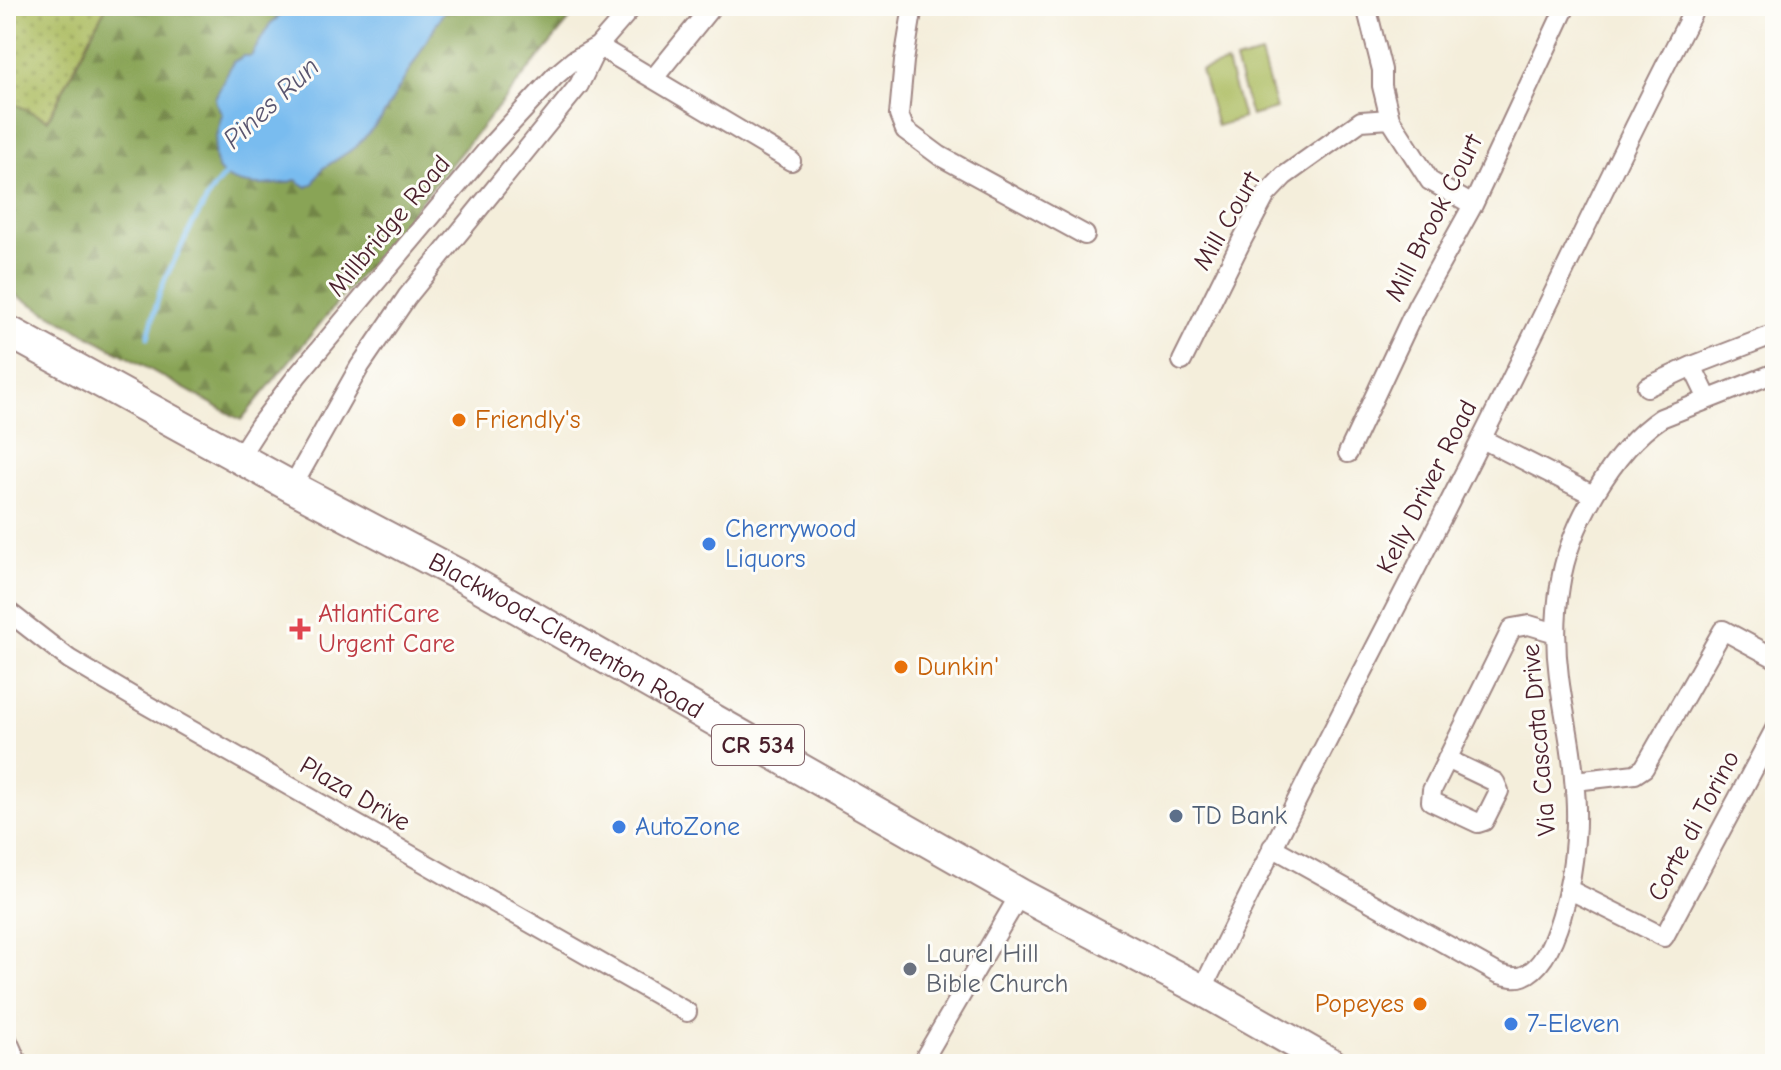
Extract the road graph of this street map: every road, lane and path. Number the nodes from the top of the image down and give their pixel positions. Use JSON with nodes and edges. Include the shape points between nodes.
{"nodes":[{"id":1,"x":633,"y":6,"type":"edge"},
{"id":2,"x":712,"y":6,"type":"edge"},
{"id":3,"x":913,"y":6,"type":"edge"},
{"id":4,"x":1366,"y":6,"type":"edge"},
{"id":5,"x":1566,"y":6,"type":"edge"},
{"id":6,"x":1696,"y":6,"type":"edge"},
{"id":7,"x":598,"y":46,"type":"junction"},
{"id":8,"x":653,"y":79,"type":"junction"},
{"id":9,"x":1390,"y":119,"type":"junction"},
{"id":10,"x":791,"y":161,"type":"dead end"},
{"id":11,"x":1473,"y":205,"type":"junction"},
{"id":12,"x":1085,"y":235,"type":"dead end"},
{"id":13,"x":6,"y":330,"type":"edge"},
{"id":14,"x":1775,"y":334,"type":"edge"},
{"id":15,"x":1182,"y":361,"type":"dead end"},
{"id":16,"x":1692,"y":366,"type":"junction"},
{"id":17,"x":1775,"y":373,"type":"edge"},
{"id":18,"x":1647,"y":387,"type":"dead end"},
{"id":19,"x":1708,"y":399,"type":"junction"},
{"id":20,"x":1482,"y":439,"type":"junction"},
{"id":21,"x":1348,"y":453,"type":"dead end"},
{"id":22,"x":239,"y":457,"type":"junction"},
{"id":23,"x":292,"y":487,"type":"junction"},
{"id":24,"x":1593,"y":495,"type":"junction"},
{"id":25,"x":6,"y":610,"type":"edge"},
{"id":26,"x":1556,"y":633,"type":"junction"},
{"id":27,"x":1775,"y":658,"type":"edge"},
{"id":28,"x":1775,"y":729,"type":"edge"},
{"id":29,"x":1447,"y":759,"type":"dead end"},
{"id":30,"x":1575,"y":781,"type":"junction"},
{"id":31,"x":1272,"y":847,"type":"junction"},
{"id":32,"x":1568,"y":889,"type":"junction"},
{"id":33,"x":1020,"y":894,"type":"junction"},
{"id":34,"x":1202,"y":990,"type":"junction"},
{"id":35,"x":687,"y":1012,"type":"dead end"},
{"id":36,"x":6,"y":1037,"type":"edge"},
{"id":37,"x":18,"y":1064,"type":"edge"},
{"id":38,"x":921,"y":1064,"type":"edge"},
{"id":39,"x":1332,"y":1064,"type":"edge"}],
"edges":[{"from":1,"to":7,"type":"street","name":"Millbridge Road"},
{"from":2,"to":8,"type":"street"},
{"from":3,"to":12,"type":"street","via":[[899,115],[905,130],[940,156]]},
{"from":4,"to":9,"type":"street"},
{"from":5,"to":11,"type":"street","name":"Mill Brook Court"},
{"from":6,"to":20,"type":"street","name":"Kelly Driver Road"},
{"from":7,"to":8,"type":"street"},
{"from":7,"to":22,"type":"street","name":"Millbridge Road","via":[[555,76],[493,143],[297,376]]},
{"from":7,"to":23,"type":"street","name":"Millbridge Road","via":[[579,85],[407,297],[360,366]]},
{"from":8,"to":10,"type":"street"},
{"from":9,"to":11,"type":"street","via":[[1430,181]]},
{"from":9,"to":15,"type":"street","name":"Mill Court","via":[[1361,121],[1266,195]]},
{"from":11,"to":21,"type":"street","name":"Mill Brook Court","via":[[1417,306]]},
{"from":13,"to":22,"type":"main road","name":"Blackwood-Clementon Road","number":"CR 534"},
{"from":14,"to":16,"type":"street"},
{"from":16,"to":18,"type":"street"},
{"from":16,"to":19,"type":"street"},
{"from":17,"to":19,"type":"street","name":"Via Cascata Drive"},
{"from":19,"to":24,"type":"street","name":"Via Cascata Drive","via":[[1649,426]]},
{"from":20,"to":24,"type":"street"},
{"from":20,"to":31,"type":"street","name":"Kelly Driver Road"},
{"from":22,"to":23,"type":"main road","name":"Blackwood-Clementon Road","number":"CR 534"},
{"from":23,"to":33,"type":"main road","name":"Blackwood-Clementon Road","number":"CR 534","via":[[463,577]]},
{"from":24,"to":26,"type":"street","name":"Via Cascata Drive","via":[[1560,582]]},
{"from":25,"to":35,"type":"street","name":"Plaza Drive","via":[[69,659],[145,704]]},
{"from":26,"to":29,"type":"street","via":[[1529,625],[1512,628]]},
{"from":26,"to":30,"type":"street","name":"Via Cascata Drive"},
{"from":27,"to":30,"type":"street","via":[[1723,630],[1644,768],[1635,774]]},
{"from":28,"to":32,"type":"street","name":"Corte di Torino","via":[[1664,937]]},
{"from":30,"to":32,"type":"street","name":"Via Cascata Drive"},
{"from":31,"to":32,"type":"street","name":"Via Cascata Drive","via":[[1499,974],[1518,978],[1543,960]]},
{"from":31,"to":34,"type":"street","name":"Kelly Driver Road"},
{"from":33,"to":34,"type":"main road","name":"Blackwood-Clementon Road","number":"CR 534"},
{"from":33,"to":38,"type":"street"},
{"from":34,"to":39,"type":"main road","name":"Blackwood-Clementon Road","number":"CR 534"},
{"from":36,"to":37,"type":"street"}]}
